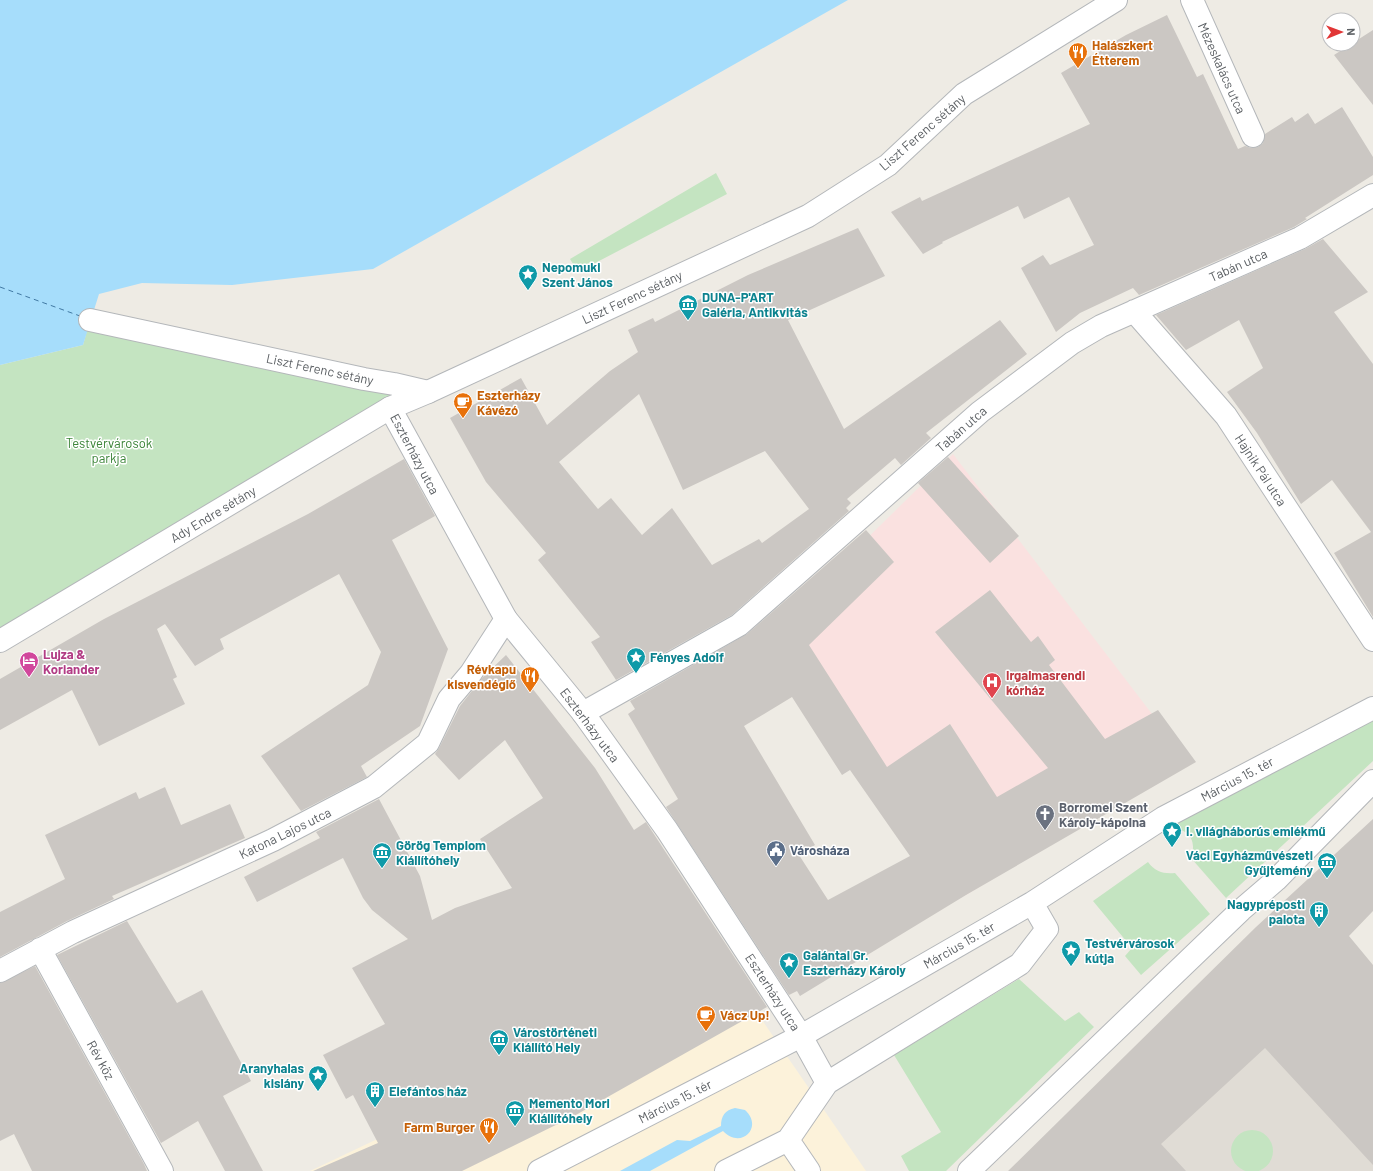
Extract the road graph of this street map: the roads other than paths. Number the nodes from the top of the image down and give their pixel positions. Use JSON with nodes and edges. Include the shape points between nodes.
{"nodes":[{"id":1,"x":1116,"y":0,"type":"edge"},
{"id":2,"x":1192,"y":0,"type":"edge"},
{"id":3,"x":1253,"y":136,"type":"dead end"},
{"id":4,"x":1373,"y":196,"type":"edge"},
{"id":5,"x":1134,"y":311,"type":"junction"},
{"id":6,"x":90,"y":320,"type":"dead end"},
{"id":7,"x":428,"y":392,"type":"junction"},
{"id":8,"x":390,"y":408,"type":"junction"},
{"id":9,"x":506,"y":619,"type":"junction"},
{"id":10,"x":1373,"y":640,"type":"edge"},
{"id":11,"x":0,"y":641,"type":"edge"},
{"id":12,"x":1373,"y":708,"type":"edge"},
{"id":13,"x":583,"y":713,"type":"junction"},
{"id":14,"x":1373,"y":780,"type":"edge"},
{"id":15,"x":1032,"y":903,"type":"junction"},
{"id":16,"x":40,"y":948,"type":"junction"},
{"id":17,"x":0,"y":971,"type":"edge"},
{"id":18,"x":801,"y":1036,"type":"junction"},
{"id":19,"x":827,"y":1083,"type":"junction"},
{"id":20,"x":788,"y":1140,"type":"junction"},
{"id":21,"x":162,"y":1171,"type":"edge"},
{"id":22,"x":539,"y":1171,"type":"edge"},
{"id":23,"x":726,"y":1171,"type":"edge"},
{"id":24,"x":809,"y":1171,"type":"edge"},
{"id":25,"x":968,"y":1171,"type":"edge"}],
"edges":[{"from":1,"to":7,"type":"street","name":"Liszt Ferenc sétány","via":[[964,94],[888,165],[808,216]]},
{"from":2,"to":3,"type":"street","name":"Mézeskalács utca"},
{"from":4,"to":5,"type":"street","name":"Tabán utca","via":[[1300,238]]},
{"from":5,"to":10,"type":"street","name":"Hajnik Pál utca","via":[[1226,416]]},
{"from":5,"to":13,"type":"street","name":"Tabán utca","via":[[1072,343],[980,412],[739,625]]},
{"from":6,"to":7,"type":"street","name":"Liszt Ferenc sétány"},
{"from":7,"to":8,"type":"street","name":"Ady Endre sétány"},
{"from":8,"to":9,"type":"street","name":"Eszterházy utca"},
{"from":8,"to":11,"type":"street","name":"Ady Endre sétány"},
{"from":9,"to":13,"type":"street","name":"Eszterházy utca"},
{"from":9,"to":16,"type":"street","name":"Katona Lajos utca","via":[[471,673],[449,699],[428,744],[374,787],[273,840]]},
{"from":12,"to":15,"type":"street","name":"Március 15. tér","via":[[1163,818]]},
{"from":13,"to":18,"type":"street","name":"Eszterházy utca","via":[[667,830]]},
{"from":14,"to":25,"type":"street","via":[[1276,880],[1241,910]]},
{"from":15,"to":18,"type":"street","name":"Március 15. tér"},
{"from":15,"to":19,"type":"street","via":[[1047,930],[1020,964]]},
{"from":16,"to":17,"type":"street","name":"Katona Lajos utca"},
{"from":16,"to":21,"type":"street","name":"Rév köz"},
{"from":18,"to":19,"type":"street","name":"Eszterházy utca"},
{"from":18,"to":22,"type":"street","name":"Március 15. tér"},
{"from":19,"to":20,"type":"street"},
{"from":20,"to":23,"type":"street"},
{"from":20,"to":24,"type":"street"}]}
